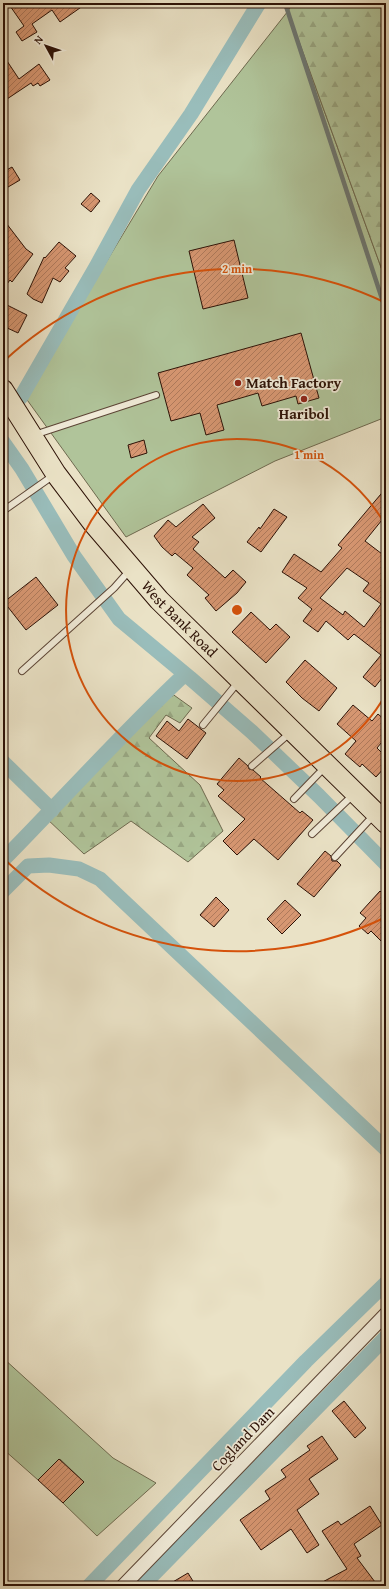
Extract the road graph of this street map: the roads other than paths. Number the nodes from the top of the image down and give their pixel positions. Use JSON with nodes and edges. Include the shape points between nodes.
{"nodes":[{"id":1,"x":3,"y":390,"type":"edge"},
{"id":2,"x":156,"y":395,"type":"dead end"},
{"id":3,"x":33,"y":436,"type":"junction"},
{"id":4,"x":50,"y":478,"type":"junction"},
{"id":5,"x":3,"y":511,"type":"edge"},
{"id":6,"x":132,"y":568,"type":"junction"},
{"id":7,"x":22,"y":671,"type":"dead end"},
{"id":8,"x":235,"y":686,"type":"junction"},
{"id":9,"x":202,"y":725,"type":"dead end"},
{"id":10,"x":286,"y":736,"type":"junction"},
{"id":11,"x":252,"y":766,"type":"dead end"},
{"id":12,"x":322,"y":770,"type":"junction"},
{"id":13,"x":351,"y":797,"type":"junction"},
{"id":14,"x":294,"y":799,"type":"dead end"},
{"id":15,"x":379,"y":819,"type":"edge"},
{"id":16,"x":312,"y":834,"type":"dead end"},
{"id":17,"x":335,"y":857,"type":"dead end"},
{"id":18,"x":386,"y":1314,"type":"edge"},
{"id":19,"x":123,"y":1586,"type":"edge"}],
"edges":[{"from":1,"to":3,"type":"main road","name":"West Bank Road"},
{"from":2,"to":3,"type":"lane"},
{"from":3,"to":4,"type":"main road","name":"West Bank Road"},
{"from":4,"to":5,"type":"lane"},
{"from":4,"to":6,"type":"main road","name":"West Bank Road","via":[[93,522]]},
{"from":6,"to":7,"type":"lane","via":[[114,588]]},
{"from":6,"to":8,"type":"main road","name":"West Bank Road"},
{"from":8,"to":9,"type":"lane"},
{"from":8,"to":10,"type":"main road","name":"West Bank Road"},
{"from":10,"to":11,"type":"lane"},
{"from":10,"to":12,"type":"main road","name":"West Bank Road"},
{"from":12,"to":13,"type":"main road","name":"West Bank Road"},
{"from":12,"to":14,"type":"lane"},
{"from":13,"to":15,"type":"main road","name":"West Bank Road"},
{"from":13,"to":16,"type":"lane"},
{"from":15,"to":17,"type":"lane","via":[[350,841]]},
{"from":18,"to":19,"type":"street","name":"Cogland Dam"}]}
